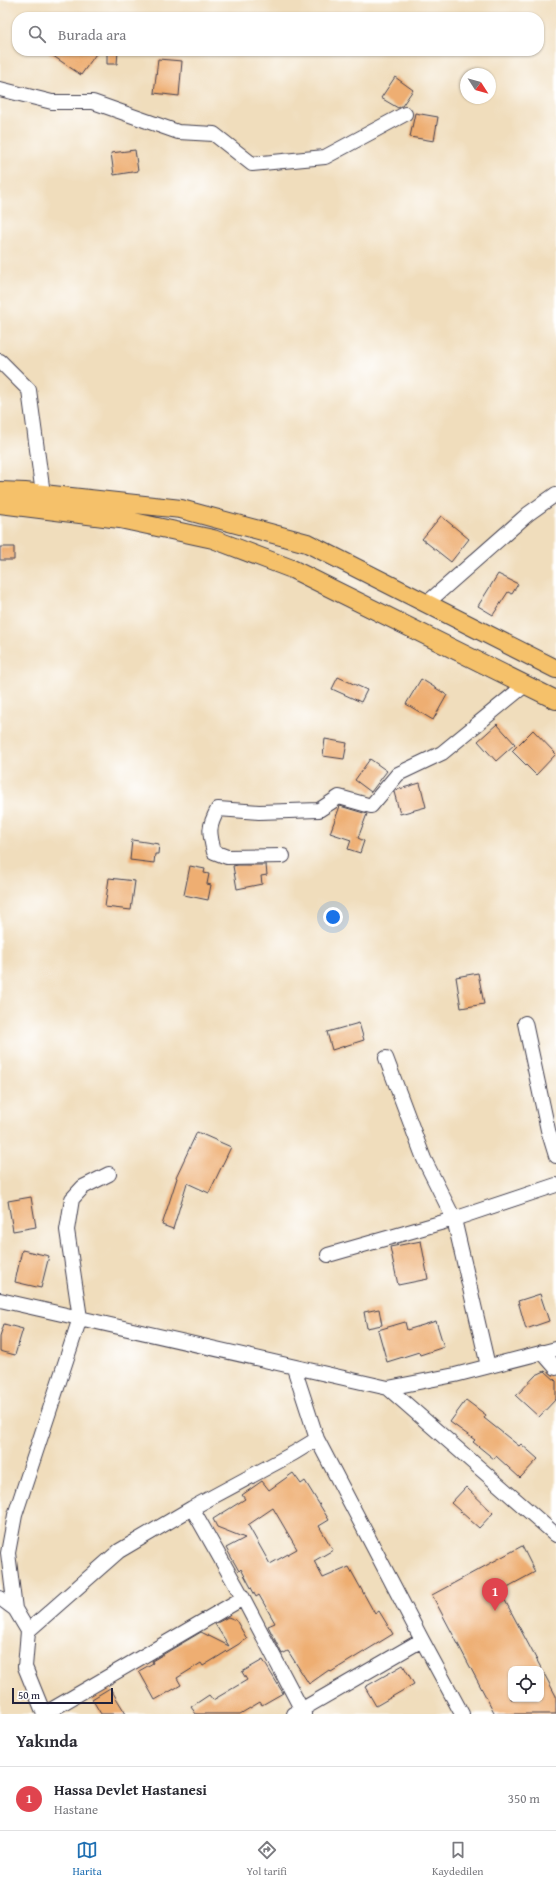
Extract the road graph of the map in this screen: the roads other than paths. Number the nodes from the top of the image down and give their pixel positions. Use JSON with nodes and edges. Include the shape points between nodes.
{"nodes":[{"id":1,"x":0,"y":89,"type":"edge"},
{"id":2,"x":405,"y":114,"type":"dead end"},
{"id":3,"x":0,"y":361,"type":"edge"},
{"id":4,"x":0,"y":491,"type":"edge"},
{"id":5,"x":43,"y":494,"type":"junction"},
{"id":6,"x":556,"y":494,"type":"edge"},
{"id":7,"x":0,"y":504,"type":"edge"},
{"id":8,"x":427,"y":603,"type":"junction"},
{"id":9,"x":556,"y":669,"type":"edge"},
{"id":10,"x":525,"y":685,"type":"junction"},
{"id":11,"x":556,"y":700,"type":"edge"},
{"id":12,"x":283,"y":856,"type":"dead end"},
{"id":13,"x":525,"y":1023,"type":"dead end"},
{"id":14,"x":386,"y":1058,"type":"dead end"},
{"id":15,"x":556,"y":1156,"type":"edge"},
{"id":16,"x":110,"y":1174,"type":"dead end"},
{"id":17,"x":556,"y":1185,"type":"edge"},
{"id":18,"x":454,"y":1219,"type":"junction"},
{"id":19,"x":328,"y":1255,"type":"dead end"},
{"id":20,"x":0,"y":1300,"type":"edge"},
{"id":21,"x":80,"y":1318,"type":"junction"},
{"id":22,"x":556,"y":1349,"type":"edge"},
{"id":23,"x":542,"y":1352,"type":"junction"},
{"id":24,"x":488,"y":1366,"type":"junction"},
{"id":25,"x":294,"y":1368,"type":"junction"},
{"id":26,"x":556,"y":1368,"type":"edge"},
{"id":27,"x":388,"y":1388,"type":"junction"},
{"id":28,"x":317,"y":1439,"type":"junction"},
{"id":29,"x":192,"y":1508,"type":"junction"},
{"id":30,"x":556,"y":1535,"type":"edge"},
{"id":31,"x":0,"y":1598,"type":"edge"},
{"id":32,"x":243,"y":1598,"type":"junction"},
{"id":33,"x":15,"y":1609,"type":"junction"},
{"id":34,"x":28,"y":1631,"type":"junction"},
{"id":35,"x":422,"y":1640,"type":"junction"},
{"id":36,"x":300,"y":1712,"type":"edge"},
{"id":37,"x":462,"y":1714,"type":"edge"}],
"edges":[{"from":1,"to":2,"type":"street","via":[[52,102],[93,102],[178,132],[214,134],[252,164],[325,157]]},
{"from":3,"to":5,"type":"street","via":[[29,390]]},
{"from":4,"to":5,"type":"main road"},
{"from":5,"to":8,"type":"main road","via":[[181,509],[307,543]]},
{"from":6,"to":8,"type":"street","via":[[528,514]]},
{"from":7,"to":10,"type":"main road","via":[[120,519],[213,539],[292,569]]},
{"from":8,"to":9,"type":"main road"},
{"from":10,"to":11,"type":"main road"},
{"from":10,"to":12,"type":"street","via":[[442,753],[398,774],[371,806],[339,797],[319,810],[259,812],[218,809],[209,833],[214,852],[227,857]]},
{"from":13,"to":15,"type":"street"},
{"from":14,"to":18,"type":"street","via":[[424,1159]]},
{"from":16,"to":21,"type":"street","via":[[83,1187],[72,1199],[67,1230]]},
{"from":17,"to":18,"type":"street"},
{"from":18,"to":19,"type":"street"},
{"from":18,"to":24,"type":"street"},
{"from":20,"to":21,"type":"street"},
{"from":21,"to":25,"type":"street"},
{"from":21,"to":33,"type":"street","via":[[15,1515],[8,1553]]},
{"from":22,"to":23,"type":"street"},
{"from":23,"to":24,"type":"street"},
{"from":23,"to":26,"type":"street"},
{"from":24,"to":27,"type":"street"},
{"from":25,"to":27,"type":"street"},
{"from":25,"to":28,"type":"street"},
{"from":27,"to":30,"type":"street"},
{"from":28,"to":29,"type":"street"},
{"from":28,"to":35,"type":"street"},
{"from":29,"to":32,"type":"street"},
{"from":29,"to":34,"type":"street","via":[[119,1551]]},
{"from":31,"to":33,"type":"street"},
{"from":32,"to":34,"type":"street","via":[[44,1714],[25,1667]]},
{"from":32,"to":36,"type":"street"},
{"from":33,"to":34,"type":"street"},
{"from":35,"to":36,"type":"street"},
{"from":35,"to":37,"type":"street"}]}
